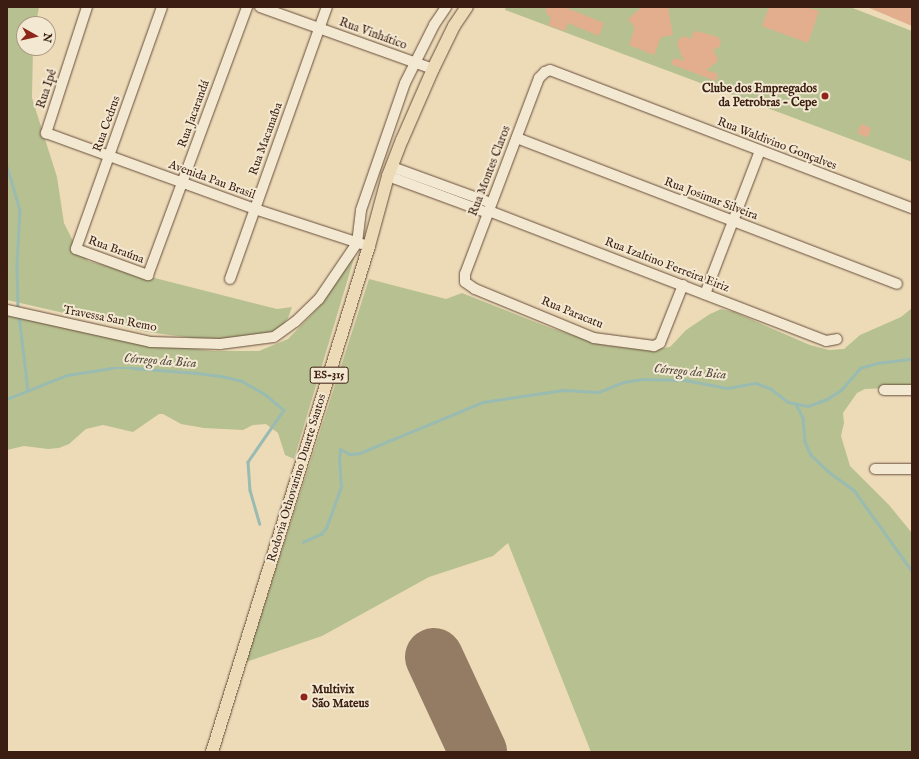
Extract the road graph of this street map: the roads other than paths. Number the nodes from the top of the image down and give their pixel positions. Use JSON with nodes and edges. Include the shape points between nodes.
{"nodes":[{"id":1,"x":88,"y":7,"type":"edge"},
{"id":2,"x":162,"y":7,"type":"edge"},
{"id":3,"x":247,"y":7,"type":"edge"},
{"id":4,"x":260,"y":7,"type":"edge"},
{"id":5,"x":327,"y":7,"type":"edge"},
{"id":6,"x":446,"y":7,"type":"edge"},
{"id":7,"x":467,"y":7,"type":"edge"},
{"id":8,"x":319,"y":28,"type":"junction"},
{"id":9,"x":415,"y":63,"type":"junction"},
{"id":10,"x":433,"y":69,"type":"junction"},
{"id":11,"x":545,"y":72,"type":"joint"},
{"id":12,"x":46,"y":133,"type":"joint"},
{"id":13,"x":516,"y":138,"type":"junction"},
{"id":14,"x":760,"y":151,"type":"junction"},
{"id":15,"x":109,"y":156,"type":"junction"},
{"id":16,"x":390,"y":172,"type":"junction"},
{"id":17,"x":182,"y":183,"type":"junction"},
{"id":18,"x":912,"y":208,"type":"edge"},
{"id":19,"x":255,"y":209,"type":"junction"},
{"id":20,"x":489,"y":209,"type":"junction"},
{"id":21,"x":732,"y":222,"type":"junction"},
{"id":22,"x":357,"y":243,"type":"junction"},
{"id":23,"x":370,"y":246,"type":"junction"},
{"id":24,"x":76,"y":249,"type":"joint"},
{"id":25,"x":148,"y":275,"type":"joint"},
{"id":26,"x":230,"y":279,"type":"dead end"},
{"id":27,"x":465,"y":282,"type":"joint"},
{"id":28,"x":897,"y":284,"type":"dead end"},
{"id":29,"x":683,"y":285,"type":"junction"},
{"id":30,"x":705,"y":294,"type":"junction"},
{"id":31,"x":8,"y":310,"type":"edge"},
{"id":32,"x":837,"y":339,"type":"dead end"},
{"id":33,"x":884,"y":390,"type":"dead end"},
{"id":34,"x":912,"y":390,"type":"edge"},
{"id":35,"x":875,"y":468,"type":"dead end"},
{"id":36,"x":912,"y":468,"type":"edge"},
{"id":37,"x":212,"y":752,"type":"edge"}],
"edges":[{"from":1,"to":12,"type":"street","name":"Rua Ipê"},
{"from":2,"to":15,"type":"street","name":"Rua Cedrus"},
{"from":3,"to":17,"type":"street","name":"Rua Jacarandá"},
{"from":4,"to":8,"type":"street","name":"Rua Vinhático"},
{"from":5,"to":8,"type":"street","name":"Rua Macanaíba"},
{"from":6,"to":9,"type":"street"},
{"from":7,"to":10,"type":"main road","name":"Rodovia Othovarino Duarte Santos","number":"ES-315","via":[[454,26]]},
{"from":8,"to":9,"type":"street","name":"Rua Vinhático"},
{"from":8,"to":19,"type":"street","name":"Rua Macanaíba"},
{"from":9,"to":10,"type":"street","name":"Rua Vinhático"},
{"from":9,"to":22,"type":"street","via":[[405,83],[361,210]]},
{"from":10,"to":16,"type":"main road","name":"Rodovia Othovarino Duarte Santos","number":"ES-315"},
{"from":11,"to":13,"type":"street","name":"Rua Montes Claros","via":[[539,78]]},
{"from":11,"to":14,"type":"street","name":"Rua Waldivino Gonçalves","via":[[550,70]]},
{"from":12,"to":15,"type":"street","name":"Avenida Pau Brasil"},
{"from":13,"to":20,"type":"street","name":"Rua Montes Claros"},
{"from":13,"to":21,"type":"street","name":"Rua Josimar Silveira"},
{"from":14,"to":18,"type":"street","name":"Rua Waldivino Gonçalves"},
{"from":14,"to":21,"type":"street"},
{"from":15,"to":17,"type":"street","name":"Avenida Pau Brasil"},
{"from":15,"to":24,"type":"street","name":"Rua Cedrus"},
{"from":16,"to":20,"type":"street","name":"Rua Izaltino Ferreira Eiriz"},
{"from":16,"to":23,"type":"main road","name":"Rodovia Othovarino Duarte Santos","number":"ES-315"},
{"from":17,"to":19,"type":"street","name":"Avenida Pau Brasil"},
{"from":17,"to":25,"type":"street","name":"Rua Jacarandá"},
{"from":19,"to":22,"type":"street","name":"Avenida Pau Brasil"},
{"from":19,"to":26,"type":"street","name":"Rua Macanaíba"},
{"from":20,"to":27,"type":"street","name":"Rua Montes Claros","via":[[465,274]]},
{"from":20,"to":29,"type":"street","name":"Rua Izaltino Ferreira Eiriz"},
{"from":21,"to":28,"type":"street","name":"Rua Josimar Silveira"},
{"from":21,"to":30,"type":"street"},
{"from":22,"to":23,"type":"street","name":"Avenida Pau Brasil"},
{"from":22,"to":31,"type":"street","name":"Travessa San Remo","via":[[319,299],[295,322],[274,337],[220,344],[151,342]]},
{"from":23,"to":37,"type":"main road","name":"Rodovia Othovarino Duarte Santos","number":"ES-315"},
{"from":24,"to":25,"type":"street","name":"Rua Braúna"},
{"from":27,"to":29,"type":"street","name":"Rua Paracatu","via":[[475,289],[594,338],[654,346],[660,343]]},
{"from":29,"to":30,"type":"street","name":"Rua Izaltino Ferreira Eiriz"},
{"from":30,"to":32,"type":"street","name":"Rua Izaltino Ferreira Eiriz","via":[[826,341]]},
{"from":33,"to":34,"type":"street"},
{"from":35,"to":36,"type":"street"}]}
